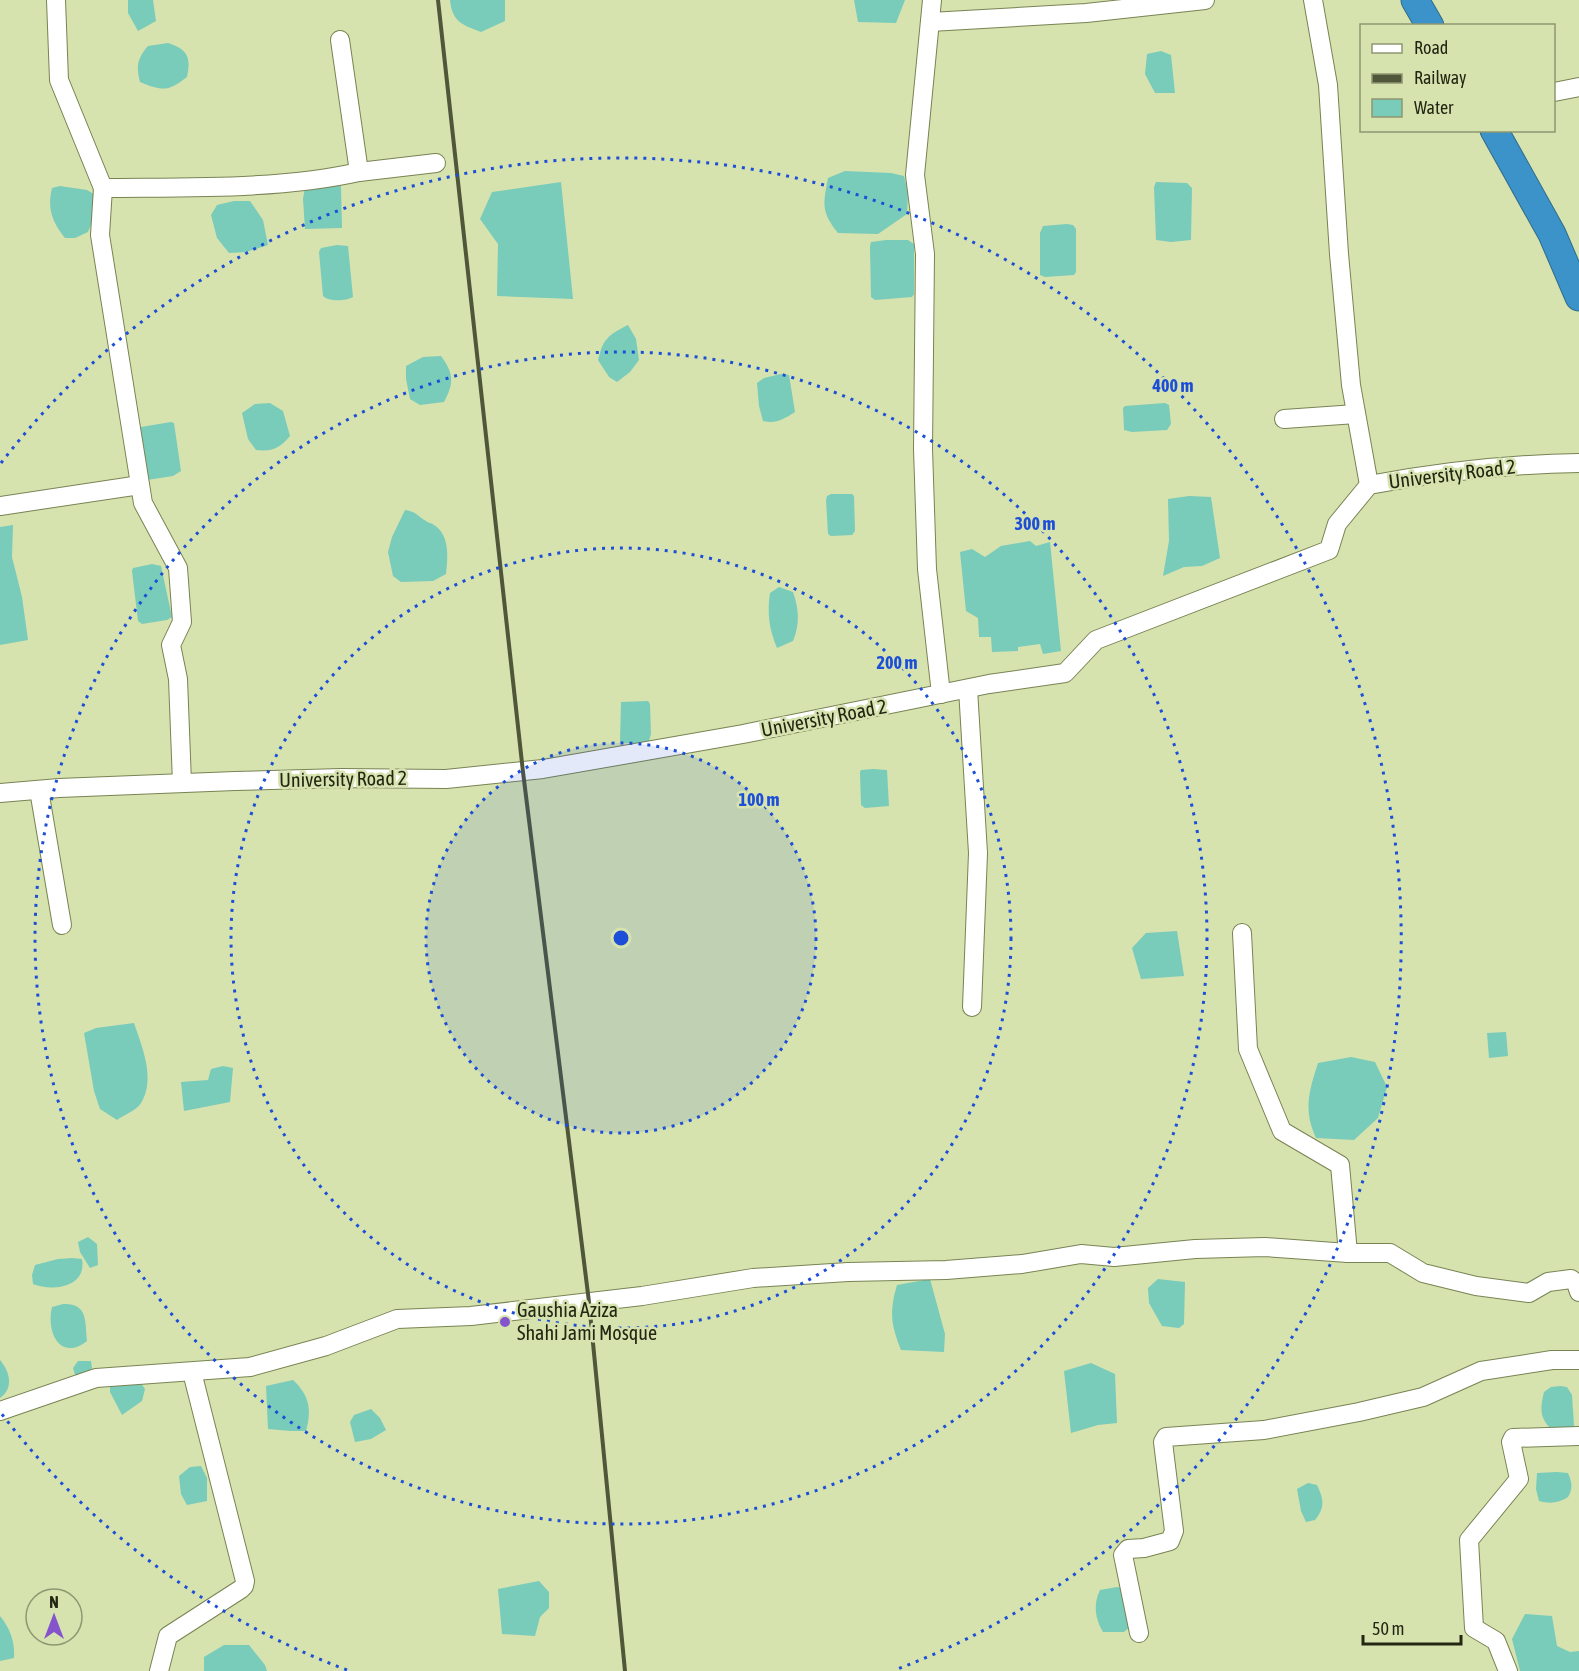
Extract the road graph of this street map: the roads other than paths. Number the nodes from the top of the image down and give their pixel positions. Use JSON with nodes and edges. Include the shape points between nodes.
{"nodes":[{"id":1,"x":56,"y":0,"type":"edge"},
{"id":2,"x":932,"y":0,"type":"edge"},
{"id":3,"x":1205,"y":0,"type":"edge"},
{"id":4,"x":1313,"y":0,"type":"edge"},
{"id":5,"x":1415,"y":0,"type":"edge"},
{"id":6,"x":1435,"y":0,"type":"edge"},
{"id":7,"x":930,"y":22,"type":"junction"},
{"id":8,"x":1429,"y":24,"type":"edge"},
{"id":9,"x":1449,"y":24,"type":"edge"},
{"id":10,"x":340,"y":40,"type":"dead end"},
{"id":11,"x":1579,"y":87,"type":"edge"},
{"id":12,"x":1555,"y":92,"type":"edge"},
{"id":13,"x":1495,"y":132,"type":"edge"},
{"id":14,"x":1510,"y":132,"type":"edge"},
{"id":15,"x":436,"y":163,"type":"dead end"},
{"id":16,"x":359,"y":172,"type":"junction"},
{"id":17,"x":103,"y":188,"type":"junction"},
{"id":18,"x":1579,"y":257,"type":"edge"},
{"id":19,"x":1579,"y":297,"type":"edge"},
{"id":20,"x":1356,"y":414,"type":"junction"},
{"id":21,"x":1284,"y":419,"type":"dead end"},
{"id":22,"x":1579,"y":463,"type":"edge"},
{"id":23,"x":1369,"y":484,"type":"junction"},
{"id":24,"x":140,"y":485,"type":"junction"},
{"id":25,"x":0,"y":506,"type":"edge"},
{"id":26,"x":968,"y":689,"type":"junction"},
{"id":27,"x":941,"y":694,"type":"junction"},
{"id":28,"x":182,"y":783,"type":"junction"},
{"id":29,"x":39,"y":790,"type":"junction"},
{"id":30,"x":0,"y":793,"type":"edge"},
{"id":31,"x":62,"y":925,"type":"dead end"},
{"id":32,"x":1242,"y":933,"type":"dead end"},
{"id":33,"x":972,"y":1007,"type":"dead end"},
{"id":34,"x":1348,"y":1253,"type":"junction"},
{"id":35,"x":1579,"y":1292,"type":"edge"},
{"id":36,"x":1579,"y":1360,"type":"edge"},
{"id":37,"x":192,"y":1372,"type":"junction"},
{"id":38,"x":0,"y":1411,"type":"edge"},
{"id":39,"x":1579,"y":1436,"type":"edge"},
{"id":40,"x":1139,"y":1633,"type":"dead end"},
{"id":41,"x":159,"y":1671,"type":"edge"},
{"id":42,"x":1508,"y":1671,"type":"edge"}],
"edges":[{"from":1,"to":17,"type":"street","via":[[59,80]]},
{"from":2,"to":7,"type":"street"},
{"from":3,"to":7,"type":"street","via":[[1086,13]]},
{"from":4,"to":20,"type":"street","via":[[1328,84],[1339,254]]},
{"from":5,"to":8,"type":"highway"},
{"from":6,"to":9,"type":"highway"},
{"from":7,"to":27,"type":"street","via":[[915,175],[924,254],[927,569]]},
{"from":10,"to":16,"type":"street"},
{"from":11,"to":12,"type":"street"},
{"from":13,"to":19,"type":"highway","via":[[1552,234]]},
{"from":14,"to":18,"type":"highway"},
{"from":15,"to":16,"type":"street"},
{"from":16,"to":17,"type":"street","via":[[326,180]]},
{"from":17,"to":24,"type":"street","via":[[100,235]]},
{"from":20,"to":21,"type":"street"},
{"from":20,"to":23,"type":"street"},
{"from":22,"to":23,"type":"street","name":"University Road 2","via":[[1427,474]]},
{"from":23,"to":26,"type":"street","name":"University Road 2","via":[[1337,524],[1329,550],[1096,640],[1065,673]]},
{"from":24,"to":25,"type":"street"},
{"from":24,"to":28,"type":"street","via":[[143,503],[178,568],[182,622],[171,645],[178,679]]},
{"from":26,"to":27,"type":"street","name":"University Road 2"},
{"from":26,"to":33,"type":"street","via":[[978,853]]},
{"from":27,"to":28,"type":"street","name":"University Road 2","via":[[743,734],[523,772],[446,779]]},
{"from":28,"to":29,"type":"street","name":"University Road 2"},
{"from":29,"to":30,"type":"street","name":"University Road 2"},
{"from":29,"to":31,"type":"street"},
{"from":32,"to":34,"type":"street","via":[[1248,1049],[1282,1131],[1340,1165]]},
{"from":34,"to":35,"type":"street","via":[[1390,1253],[1423,1273],[1529,1293],[1548,1282],[1571,1279]]},
{"from":34,"to":37,"type":"street","via":[[1264,1247],[1195,1249],[1114,1257],[1081,1254],[946,1270],[753,1278],[642,1296],[483,1314],[397,1319],[326,1346],[250,1367]]},
{"from":36,"to":40,"type":"street","via":[[1552,1360],[1481,1371],[1423,1397],[1264,1430],[1166,1437],[1163,1442],[1174,1531],[1170,1541],[1128,1550],[1123,1555]]},
{"from":37,"to":38,"type":"street","via":[[96,1378]]},
{"from":37,"to":41,"type":"street","via":[[245,1581],[241,1589],[168,1636]]},
{"from":39,"to":42,"type":"street","via":[[1513,1438],[1519,1479],[1469,1540],[1474,1628],[1496,1641]]}]}
